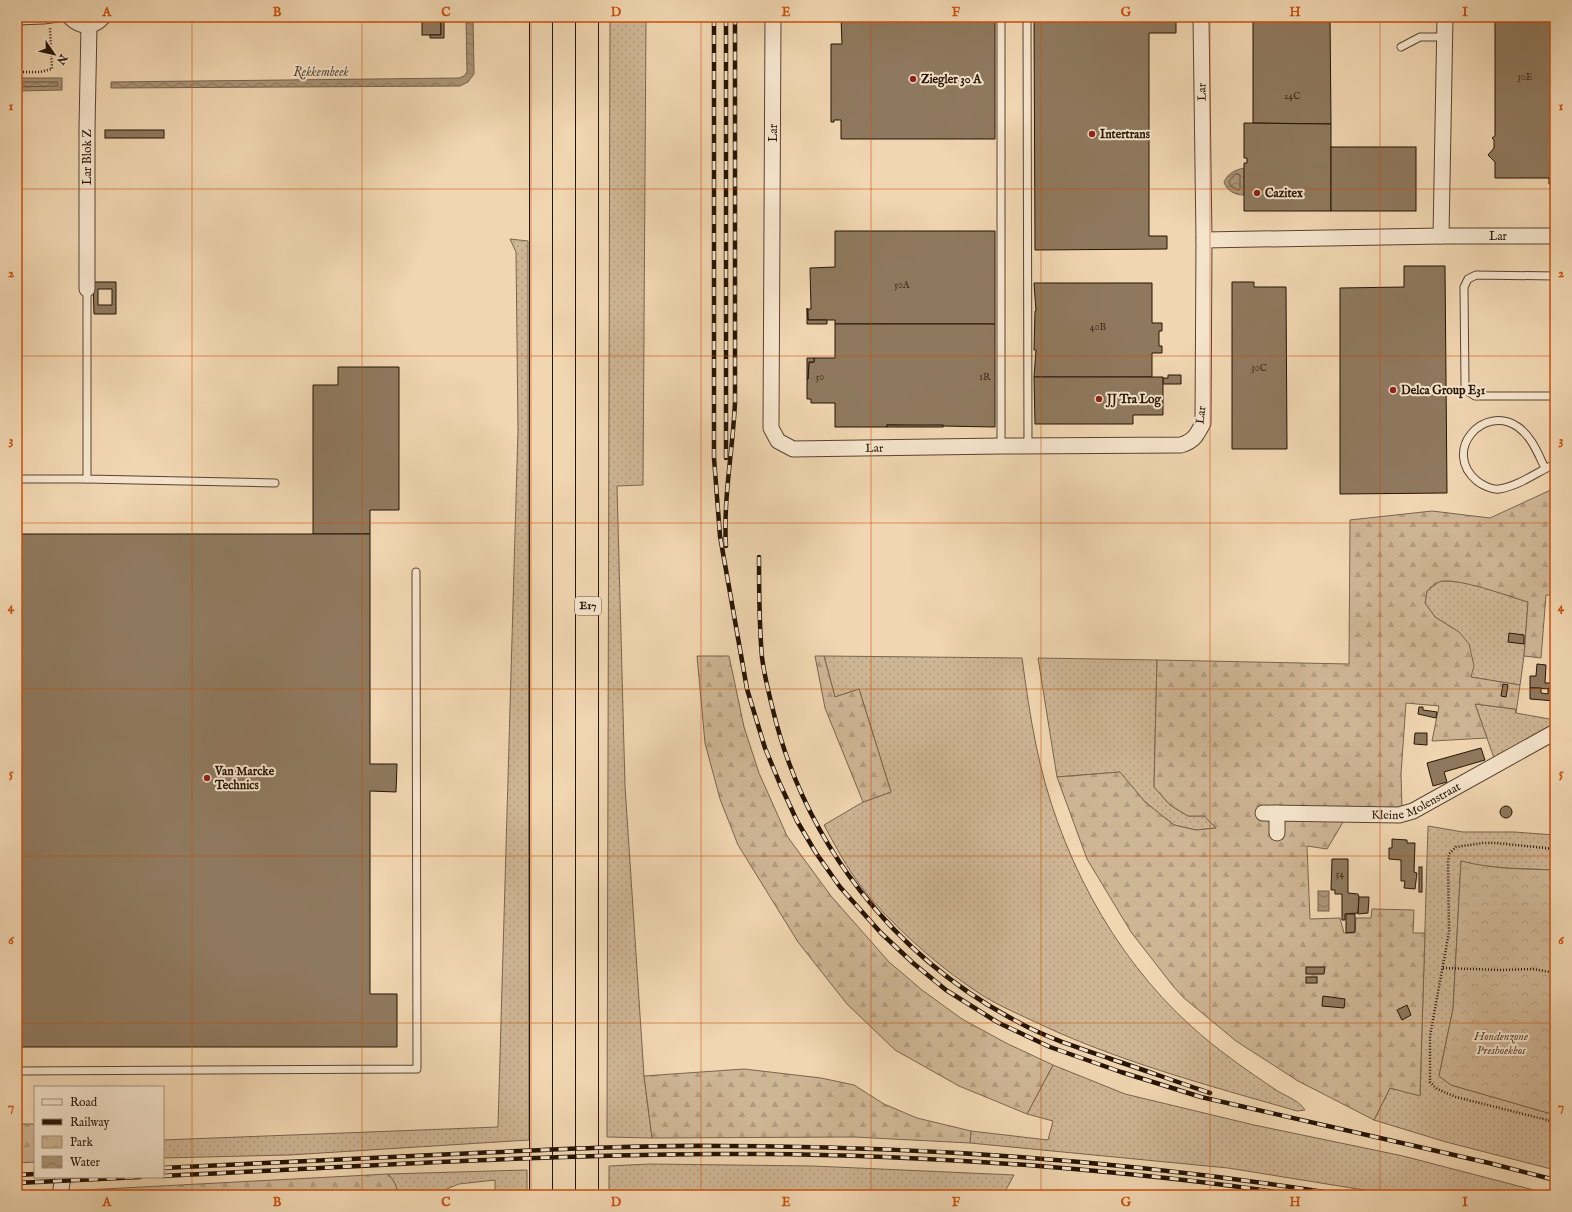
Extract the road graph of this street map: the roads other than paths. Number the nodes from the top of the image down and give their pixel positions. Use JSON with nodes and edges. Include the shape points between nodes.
{"nodes":[{"id":1,"x":65,"y":17,"type":"edge"},
{"id":2,"x":70,"y":17,"type":"edge"},
{"id":3,"x":103,"y":17,"type":"edge"},
{"id":4,"x":541,"y":17,"type":"edge"},
{"id":5,"x":587,"y":17,"type":"edge"},
{"id":6,"x":774,"y":17,"type":"edge"},
{"id":7,"x":1001,"y":17,"type":"edge"},
{"id":8,"x":1027,"y":17,"type":"edge"},
{"id":9,"x":1201,"y":17,"type":"edge"},
{"id":10,"x":1446,"y":17,"type":"edge"},
{"id":11,"x":17,"y":21,"type":"edge"},
{"id":12,"x":89,"y":25,"type":"junction"},
{"id":13,"x":1446,"y":37,"type":"junction"},
{"id":14,"x":1401,"y":47,"type":"dead end"},
{"id":15,"x":1441,"y":236,"type":"junction"},
{"id":16,"x":1555,"y":236,"type":"edge"},
{"id":17,"x":1204,"y":240,"type":"junction"},
{"id":18,"x":1555,"y":276,"type":"edge"},
{"id":19,"x":87,"y":289,"type":"joint"},
{"id":20,"x":1555,"y":396,"type":"edge"},
{"id":21,"x":1001,"y":446,"type":"junction"},
{"id":22,"x":1028,"y":446,"type":"junction"},
{"id":23,"x":1555,"y":464,"type":"edge"},
{"id":24,"x":1545,"y":468,"type":"junction"},
{"id":25,"x":17,"y":479,"type":"edge"},
{"id":26,"x":87,"y":479,"type":"junction"},
{"id":27,"x":275,"y":483,"type":"dead end"},
{"id":28,"x":416,"y":572,"type":"dead end"},
{"id":29,"x":1555,"y":732,"type":"edge"},
{"id":30,"x":1277,"y":832,"type":"dead end"},
{"id":31,"x":17,"y":1071,"type":"edge"},
{"id":32,"x":62,"y":1178,"type":"edge"},
{"id":33,"x":60,"y":1195,"type":"edge"},
{"id":34,"x":541,"y":1195,"type":"edge"},
{"id":35,"x":587,"y":1195,"type":"edge"}],
"edges":[{"from":1,"to":11,"type":"lane"},
{"from":2,"to":12,"type":"street","via":[[78,24]]},
{"from":3,"to":12,"type":"street"},
{"from":4,"to":34,"type":"highway"},
{"from":5,"to":35,"type":"highway","number":"E17"},
{"from":6,"to":21,"type":"street","name":"Lar","via":[[771,428],[778,441],[793,449]]},
{"from":7,"to":21,"type":"lane"},
{"from":8,"to":22,"type":"lane"},
{"from":9,"to":17,"type":"street","name":"Lar"},
{"from":10,"to":13,"type":"street"},
{"from":12,"to":19,"type":"street","name":"Lar Blok Z"},
{"from":13,"to":14,"type":"lane","via":[[1420,37]]},
{"from":13,"to":15,"type":"street"},
{"from":15,"to":16,"type":"street","name":"Lar"},
{"from":15,"to":17,"type":"street","name":"Lar"},
{"from":17,"to":22,"type":"street","name":"Lar","via":[[1203,423],[1197,434],[1190,442],[1181,445]]},
{"from":18,"to":20,"type":"lane","via":[[1476,275],[1468,279],[1464,287],[1465,385],[1469,392],[1475,396]]},
{"from":19,"to":26,"type":"lane"},
{"from":21,"to":22,"type":"street","name":"Lar"},
{"from":23,"to":24,"type":"lane"},
{"from":24,"to":24,"type":"lane","via":[[1528,437],[1518,427],[1506,421],[1483,424],[1471,433],[1464,446],[1463,460],[1469,475],[1482,485],[1498,490],[1516,484]]},
{"from":25,"to":26,"type":"lane"},
{"from":26,"to":27,"type":"lane"},
{"from":28,"to":31,"type":"lane","via":[[417,1069]]},
{"from":29,"to":30,"type":"street","name":"Kleine Molenstraat","via":[[1413,811],[1399,815],[1270,813]]},
{"from":32,"to":33,"type":"street"}]}
